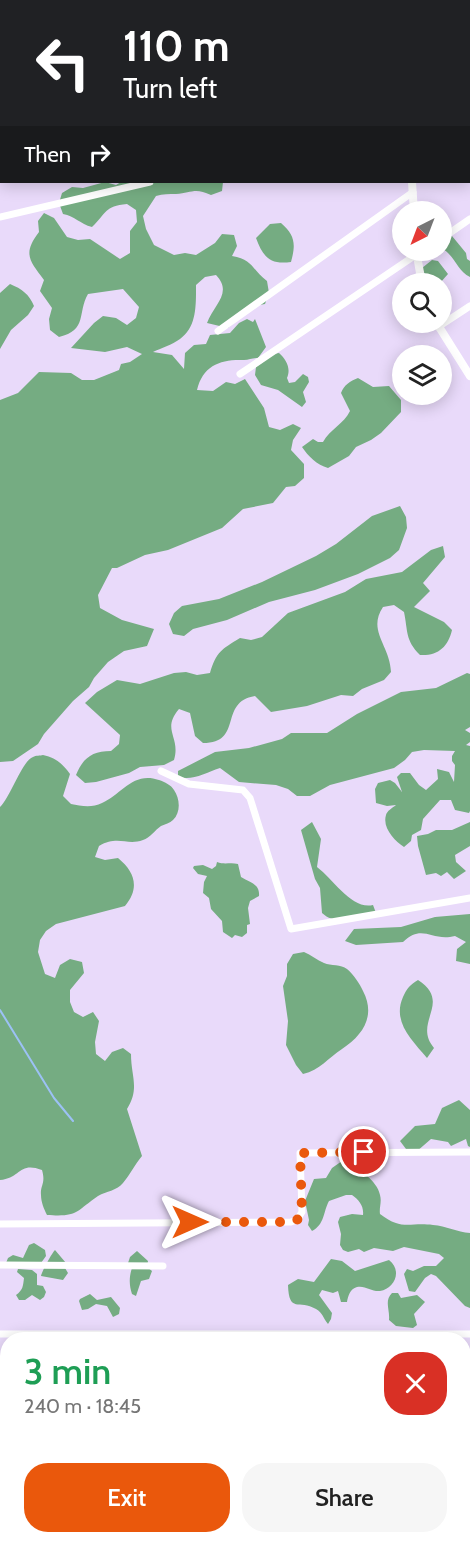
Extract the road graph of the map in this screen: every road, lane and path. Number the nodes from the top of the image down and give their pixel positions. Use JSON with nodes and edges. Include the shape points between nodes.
{"nodes":[{"id":1,"x":146,"y":183,"type":"edge"},
{"id":2,"x":412,"y":183,"type":"edge"},
{"id":3,"x":413,"y":192,"type":"junction"},
{"id":4,"x":413,"y":201,"type":"edge"},
{"id":5,"x":0,"y":217,"type":"edge"},
{"id":6,"x":470,"y":219,"type":"edge"},
{"id":7,"x":452,"y":231,"type":"edge"},
{"id":8,"x":405,"y":261,"type":"edge"},
{"id":9,"x":470,"y":306,"type":"edge"},
{"id":10,"x":452,"y":316,"type":"edge"},
{"id":11,"x":218,"y":331,"type":"dead end"},
{"id":12,"x":442,"y":333,"type":"edge"},
{"id":13,"x":240,"y":374,"type":"dead end"},
{"id":14,"x":470,"y":376,"type":"edge"},
{"id":15,"x":160,"y":771,"type":"dead end"},
{"id":16,"x":470,"y":898,"type":"edge"},
{"id":17,"x":470,"y":1152,"type":"edge"},
{"id":18,"x":0,"y":1224,"type":"edge"},
{"id":19,"x":0,"y":1265,"type":"edge"},
{"id":20,"x":163,"y":1266,"type":"dead end"}],
"edges":[{"from":1,"to":5,"type":"street"},
{"from":2,"to":3,"type":"street"},
{"from":3,"to":4,"type":"street"},
{"from":3,"to":11,"type":"street"},
{"from":6,"to":7,"type":"street"},
{"from":8,"to":13,"type":"street"},
{"from":9,"to":10,"type":"street"},
{"from":12,"to":14,"type":"street"},
{"from":15,"to":16,"type":"street","via":[[189,784],[243,790],[250,798],[291,929]]},
{"from":17,"to":18,"type":"street","via":[[300,1153],[302,1212],[291,1222]]},
{"from":19,"to":20,"type":"street"}]}
